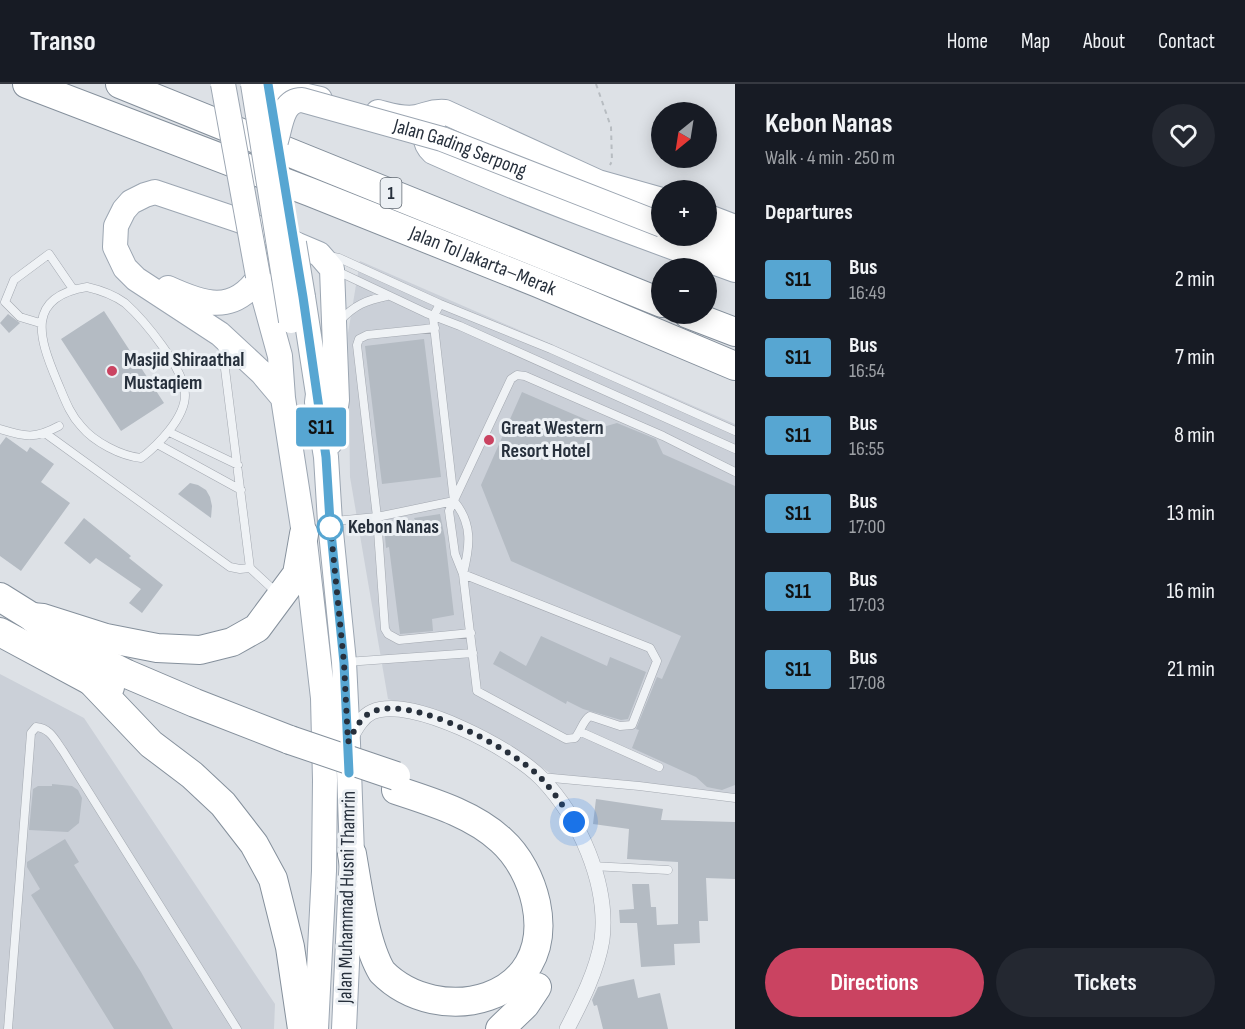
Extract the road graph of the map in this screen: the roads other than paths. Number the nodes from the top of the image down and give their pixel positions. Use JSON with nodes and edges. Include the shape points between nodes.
{"nodes":[{"id":1,"x":120,"y":84,"type":"edge"},
{"id":2,"x":224,"y":84,"type":"edge"},
{"id":3,"x":244,"y":84,"type":"edge"},
{"id":4,"x":254,"y":84,"type":"edge"},
{"id":5,"x":268,"y":84,"type":"edge"},
{"id":6,"x":28,"y":86,"type":"edge"},
{"id":7,"x":478,"y":125,"type":"junction"},
{"id":8,"x":276,"y":141,"type":"junction"},
{"id":9,"x":171,"y":197,"type":"junction"},
{"id":10,"x":651,"y":197,"type":"edge"},
{"id":11,"x":717,"y":220,"type":"edge"},
{"id":12,"x":651,"y":221,"type":"edge"},
{"id":13,"x":735,"y":227,"type":"edge"},
{"id":14,"x":717,"y":245,"type":"edge"},
{"id":15,"x":735,"y":251,"type":"edge"},
{"id":16,"x":326,"y":261,"type":"junction"},
{"id":17,"x":735,"y":270,"type":"edge"},
{"id":18,"x":258,"y":276,"type":"junction"},
{"id":19,"x":73,"y":289,"type":"junction"},
{"id":20,"x":387,"y":296,"type":"junction"},
{"id":21,"x":651,"y":299,"type":"edge"},
{"id":22,"x":440,"y":304,"type":"junction"},
{"id":23,"x":433,"y":317,"type":"junction"},
{"id":24,"x":286,"y":319,"type":"junction"},
{"id":25,"x":40,"y":323,"type":"junction"},
{"id":26,"x":714,"y":324,"type":"edge"},
{"id":27,"x":435,"y":328,"type":"junction"},
{"id":28,"x":334,"y":329,"type":"junction"},
{"id":29,"x":735,"y":332,"type":"edge"},
{"id":30,"x":220,"y":334,"type":"junction"},
{"id":31,"x":735,"y":366,"type":"edge"},
{"id":32,"x":283,"y":398,"type":"junction"},
{"id":33,"x":60,"y":426,"type":"dead end"},
{"id":34,"x":0,"y":429,"type":"edge"},
{"id":35,"x":735,"y":431,"type":"edge"},
{"id":36,"x":169,"y":432,"type":"junction"},
{"id":37,"x":45,"y":433,"type":"junction"},
{"id":38,"x":159,"y":445,"type":"junction"},
{"id":39,"x":735,"y":449,"type":"edge"},
{"id":40,"x":326,"y":457,"type":"junction"},
{"id":41,"x":238,"y":465,"type":"junction"},
{"id":42,"x":735,"y":472,"type":"edge"},
{"id":43,"x":241,"y":490,"type":"junction"},
{"id":44,"x":454,"y":501,"type":"junction"},
{"id":45,"x":377,"y":517,"type":"junction"},
{"id":46,"x":330,"y":522,"type":"junction"},
{"id":47,"x":304,"y":534,"type":"junction"},
{"id":48,"x":250,"y":568,"type":"junction"},
{"id":49,"x":464,"y":574,"type":"junction"},
{"id":50,"x":0,"y":597,"type":"edge"},
{"id":51,"x":281,"y":597,"type":"junction"},
{"id":52,"x":32,"y":617,"type":"junction"},
{"id":53,"x":0,"y":632,"type":"edge"},
{"id":54,"x":471,"y":633,"type":"junction"},
{"id":55,"x":473,"y":652,"type":"junction"},
{"id":56,"x":344,"y":663,"type":"junction"},
{"id":57,"x":91,"y":681,"type":"junction"},
{"id":58,"x":580,"y":732,"type":"junction"},
{"id":59,"x":348,"y":742,"type":"junction"},
{"id":60,"x":290,"y":746,"type":"junction"},
{"id":61,"x":659,"y":767,"type":"dead end"},
{"id":62,"x":540,"y":777,"type":"junction"},
{"id":63,"x":396,"y":783,"type":"junction"},
{"id":64,"x":735,"y":798,"type":"edge"},
{"id":65,"x":352,"y":854,"type":"junction"},
{"id":66,"x":592,"y":866,"type":"junction"},
{"id":67,"x":668,"y":870,"type":"dead end"},
{"id":68,"x":8,"y":1029,"type":"edge"},
{"id":69,"x":237,"y":1029,"type":"edge"},
{"id":70,"x":302,"y":1029,"type":"edge"},
{"id":71,"x":316,"y":1029,"type":"edge"},
{"id":72,"x":344,"y":1029,"type":"edge"},
{"id":73,"x":500,"y":1029,"type":"edge"},
{"id":74,"x":567,"y":1029,"type":"edge"}],
"edges":[{"from":1,"to":21,"type":"highway","name":"Jalan Tol Jakarta–Merak","number":"1"},
{"from":2,"to":18,"type":"main road","bridge":true},
{"from":3,"to":24,"type":"main road"},
{"from":4,"to":7,"type":"main road","name":"Jalan Gading Serpong","via":[[404,118],[445,112]]},
{"from":4,"to":24,"type":"main road","bridge":true},
{"from":5,"to":8,"type":"main road"},
{"from":6,"to":31,"type":"highway","name":"Jalan Tol Jakarta–Merak","number":"1","via":[[386,222]]},
{"from":7,"to":10,"type":"main road","name":"Jalan Gading Serpong","via":[[598,182]]},
{"from":7,"to":17,"type":"main road","via":[[437,117],[424,138],[433,152],[493,179]]},
{"from":8,"to":12,"type":"main road","name":"Jalan Gading Serpong","bridge":true,"via":[[289,104],[302,100],[472,149]]},
{"from":8,"to":24,"type":"main road","bridge":true},
{"from":9,"to":16,"type":"main road","via":[[241,221]]},
{"from":9,"to":18,"type":"main road","via":[[149,202],[130,226],[134,257],[150,276],[167,288],[210,303],[241,297]]},
{"from":9,"to":30,"type":"main road","via":[[155,192],[131,202],[116,226],[115,247],[125,268],[136,279]]},
{"from":11,"to":13,"type":"main road"},
{"from":14,"to":15,"type":"main road"},
{"from":16,"to":20,"type":"lane"},
{"from":16,"to":22,"type":"lane","via":[[339,258]]},
{"from":16,"to":28,"type":"main road"},
{"from":18,"to":24,"type":"main road"},
{"from":19,"to":25,"type":"lane","via":[[52,301]]},
{"from":19,"to":25,"type":"lane","via":[[49,254],[14,280],[5,302],[20,316]]},
{"from":19,"to":36,"type":"lane","via":[[103,291],[124,303],[160,340],[183,384],[185,396]]},
{"from":20,"to":23,"type":"lane"},
{"from":20,"to":28,"type":"lane","via":[[364,301],[349,310]]},
{"from":22,"to":23,"type":"lane"},
{"from":22,"to":35,"type":"lane"},
{"from":23,"to":27,"type":"lane"},
{"from":23,"to":39,"type":"lane"},
{"from":24,"to":32,"type":"main road","name":"Jalan Muhammad Husni Thamrin","via":[[280,356]]},
{"from":24,"to":40,"type":"main road","name":"Jalan Muhammad Husni Thamrin","via":[[304,387],[317,402]]},
{"from":25,"to":38,"type":"lane","via":[[45,352],[71,413],[82,428],[128,456],[141,458]]},
{"from":26,"to":29,"type":"highway"},
{"from":27,"to":44,"type":"lane"},
{"from":27,"to":45,"type":"lane","via":[[368,335],[359,339],[357,345]]},
{"from":28,"to":40,"type":"main road","via":[[337,400]]},
{"from":30,"to":32,"type":"main road"},
{"from":30,"to":41,"type":"lane"},
{"from":32,"to":47,"type":"main road","name":"Jalan Muhammad Husni Thamrin"},
{"from":33,"to":37,"type":"lane"},
{"from":34,"to":37,"type":"lane","via":[[32,437]]},
{"from":36,"to":38,"type":"lane"},
{"from":36,"to":41,"type":"lane"},
{"from":37,"to":48,"type":"lane","via":[[230,567]]},
{"from":38,"to":43,"type":"lane"},
{"from":40,"to":46,"type":"main road","name":"Jalan Muhammad Husni Thamrin"},
{"from":41,"to":43,"type":"lane"},
{"from":42,"to":44,"type":"lane","via":[[644,428],[517,375],[511,379]]},
{"from":43,"to":48,"type":"lane"},
{"from":44,"to":45,"type":"lane"},
{"from":44,"to":49,"type":"lane","via":[[449,511],[455,554]]},
{"from":44,"to":49,"type":"lane","via":[[464,514],[469,548]]},
{"from":45,"to":46,"type":"lane"},
{"from":45,"to":54,"type":"lane","via":[[388,634],[399,640]]},
{"from":46,"to":56,"type":"main road","name":"Jalan Muhammad Husni Thamrin"},
{"from":47,"to":51,"type":"highway","via":[[297,574]]},
{"from":47,"to":71,"type":"main road","name":"Jalan Muhammad Husni Thamrin","via":[[323,698],[325,780]]},
{"from":48,"to":51,"type":"lane"},
{"from":49,"to":54,"type":"lane"},
{"from":49,"to":58,"type":"lane","via":[[650,648],[655,654],[657,661],[632,725],[620,726],[590,716]]},
{"from":50,"to":52,"type":"highway"},
{"from":51,"to":52,"type":"highway","via":[[257,628],[232,642],[200,650],[156,648]]},
{"from":52,"to":60,"type":"highway","via":[[57,639]]},
{"from":53,"to":57,"type":"highway"},
{"from":54,"to":55,"type":"lane"},
{"from":55,"to":56,"type":"lane"},
{"from":55,"to":58,"type":"lane","via":[[477,691],[566,739],[575,738]]},
{"from":56,"to":59,"type":"main road","name":"Jalan Muhammad Husni Thamrin"},
{"from":57,"to":60,"type":"highway"},
{"from":57,"to":70,"type":"highway","via":[[151,744],[223,804],[254,844],[273,879],[290,947]]},
{"from":58,"to":61,"type":"lane"},
{"from":59,"to":62,"type":"street","via":[[371,712],[399,708],[462,728]]},
{"from":59,"to":65,"type":"main road","name":"Jalan Muhammad Husni Thamrin"},
{"from":60,"to":63,"type":"highway","bridge":true},
{"from":62,"to":64,"type":"lane"},
{"from":62,"to":66,"type":"street","via":[[574,822]]},
{"from":63,"to":65,"type":"highway","via":[[490,831],[515,856],[526,874],[537,910],[537,947],[531,966],[512,993],[498,1004],[465,1016],[446,1017],[406,1000],[382,971],[372,949]]},
{"from":63,"to":73,"type":"highway","via":[[460,799],[501,822],[532,857],[544,881],[553,926],[546,969],[525,1005]]},
{"from":65,"to":72,"type":"main road","name":"Jalan Muhammad Husni Thamrin"},
{"from":66,"to":67,"type":"lane"},
{"from":66,"to":74,"type":"street","via":[[600,894],[602,939],[597,962]]},
{"from":68,"to":69,"type":"lane","via":[[31,733],[36,727],[50,732],[63,751]]}]}
